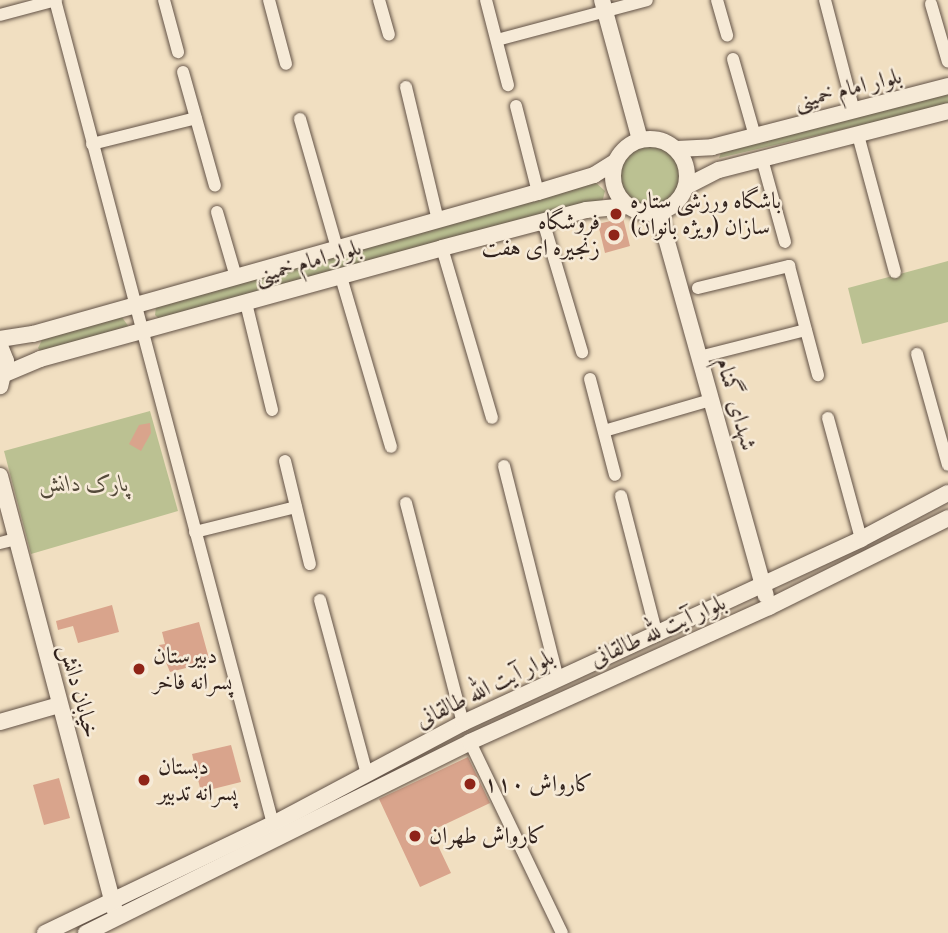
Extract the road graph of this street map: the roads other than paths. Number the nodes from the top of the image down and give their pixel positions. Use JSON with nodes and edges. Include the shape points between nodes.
{"nodes":[{"id":1,"x":55,"y":0,"type":"edge"},
{"id":2,"x":164,"y":0,"type":"edge"},
{"id":3,"x":269,"y":0,"type":"edge"},
{"id":4,"x":379,"y":0,"type":"edge"},
{"id":5,"x":486,"y":0,"type":"edge"},
{"id":6,"x":648,"y":0,"type":"edge"},
{"id":7,"x":717,"y":0,"type":"edge"},
{"id":8,"x":825,"y":0,"type":"edge"},
{"id":9,"x":931,"y":4,"type":"dead end"},
{"id":10,"x":604,"y":6,"type":"edge"},
{"id":11,"x":0,"y":15,"type":"edge"},
{"id":12,"x":389,"y":35,"type":"dead end"},
{"id":13,"x":727,"y":36,"type":"dead end"},
{"id":14,"x":497,"y":40,"type":"junction"},
{"id":15,"x":178,"y":52,"type":"dead end"},
{"id":16,"x":733,"y":59,"type":"dead end"},
{"id":17,"x":948,"y":62,"type":"edge"},
{"id":18,"x":286,"y":64,"type":"dead end"},
{"id":19,"x":183,"y":72,"type":"dead end"},
{"id":20,"x":509,"y":85,"type":"dead end"},
{"id":21,"x":948,"y":86,"type":"edge"},
{"id":22,"x":406,"y":87,"type":"dead end"},
{"id":23,"x":516,"y":106,"type":"dead end"},
{"id":24,"x":854,"y":111,"type":"junction"},
{"id":25,"x":948,"y":111,"type":"edge"},
{"id":26,"x":196,"y":118,"type":"junction"},
{"id":27,"x":300,"y":119,"type":"dead end"},
{"id":28,"x":858,"y":135,"type":"junction"},
{"id":29,"x":755,"y":136,"type":"junction"},
{"id":30,"x":640,"y":140,"type":"junction"},
{"id":31,"x":92,"y":144,"type":"junction"},
{"id":32,"x":677,"y":149,"type":"junction"},
{"id":33,"x":762,"y":159,"type":"junction"},
{"id":34,"x":615,"y":162,"type":"junction"},
{"id":35,"x":215,"y":186,"type":"dead end"},
{"id":36,"x":687,"y":186,"type":"junction"},
{"id":37,"x":538,"y":192,"type":"junction"},
{"id":38,"x":627,"y":206,"type":"junction"},
{"id":39,"x":217,"y":212,"type":"dead end"},
{"id":40,"x":659,"y":213,"type":"junction"},
{"id":41,"x":438,"y":220,"type":"junction"},
{"id":42,"x":543,"y":221,"type":"junction"},
{"id":43,"x":785,"y":243,"type":"dead end"},
{"id":44,"x":338,"y":248,"type":"junction"},
{"id":45,"x":442,"y":248,"type":"junction"},
{"id":46,"x":895,"y":272,"type":"dead end"},
{"id":47,"x":236,"y":277,"type":"junction"},
{"id":48,"x":341,"y":277,"type":"junction"},
{"id":49,"x":698,"y":288,"type":"dead end"},
{"id":50,"x":246,"y":303,"type":"junction"},
{"id":51,"x":135,"y":307,"type":"junction"},
{"id":52,"x":806,"y":330,"type":"junction"},
{"id":53,"x":141,"y":331,"type":"junction"},
{"id":54,"x":33,"y":334,"type":"junction"},
{"id":55,"x":0,"y":339,"type":"edge"},
{"id":56,"x":0,"y":346,"type":"edge"},
{"id":57,"x":582,"y":352,"type":"dead end"},
{"id":58,"x":917,"y":354,"type":"dead end"},
{"id":59,"x":699,"y":357,"type":"junction"},
{"id":60,"x":40,"y":359,"type":"junction"},
{"id":61,"x":818,"y":374,"type":"dead end"},
{"id":62,"x":590,"y":379,"type":"dead end"},
{"id":63,"x":3,"y":380,"type":"edge"},
{"id":64,"x":711,"y":400,"type":"junction"},
{"id":65,"x":272,"y":410,"type":"dead end"},
{"id":66,"x":492,"y":418,"type":"dead end"},
{"id":67,"x":828,"y":418,"type":"dead end"},
{"id":68,"x":604,"y":431,"type":"junction"},
{"id":69,"x":391,"y":447,"type":"dead end"},
{"id":70,"x":285,"y":461,"type":"dead end"},
{"id":71,"x":948,"y":465,"type":"edge"},
{"id":72,"x":504,"y":466,"type":"dead end"},
{"id":73,"x":615,"y":475,"type":"dead end"},
{"id":74,"x":0,"y":476,"type":"edge"},
{"id":75,"x":948,"y":493,"type":"edge"},
{"id":76,"x":621,"y":496,"type":"dead end"},
{"id":77,"x":406,"y":503,"type":"dead end"},
{"id":78,"x":296,"y":507,"type":"junction"},
{"id":79,"x":948,"y":518,"type":"edge"},
{"id":80,"x":195,"y":532,"type":"junction"},
{"id":81,"x":861,"y":539,"type":"junction"},
{"id":82,"x":8,"y":541,"type":"edge"},
{"id":83,"x":310,"y":564,"type":"dead end"},
{"id":84,"x":763,"y":585,"type":"junction"},
{"id":85,"x":320,"y":600,"type":"dead end"},
{"id":86,"x":769,"y":607,"type":"junction"},
{"id":87,"x":657,"y":635,"type":"junction"},
{"id":88,"x":558,"y":679,"type":"junction"},
{"id":89,"x":59,"y":705,"type":"junction"},
{"id":90,"x":0,"y":722,"type":"edge"},
{"id":91,"x":463,"y":723,"type":"junction"},
{"id":92,"x":470,"y":742,"type":"junction"},
{"id":93,"x":367,"y":774,"type":"junction"},
{"id":94,"x":274,"y":824,"type":"junction"},
{"id":95,"x":112,"y":900,"type":"junction"},
{"id":96,"x":117,"y":918,"type":"junction"},
{"id":97,"x":45,"y":933,"type":"edge"},
{"id":98,"x":86,"y":933,"type":"edge"},
{"id":99,"x":562,"y":933,"type":"edge"}],
"edges":[{"from":1,"to":11,"type":"street"},
{"from":1,"to":31,"type":"street"},
{"from":2,"to":15,"type":"street"},
{"from":3,"to":18,"type":"street"},
{"from":4,"to":12,"type":"street"},
{"from":5,"to":14,"type":"street"},
{"from":6,"to":10,"type":"street"},
{"from":7,"to":13,"type":"street"},
{"from":8,"to":24,"type":"street"},
{"from":9,"to":17,"type":"street"},
{"from":10,"to":14,"type":"street"},
{"from":10,"to":30,"type":"street"},
{"from":14,"to":20,"type":"street"},
{"from":16,"to":29,"type":"street"},
{"from":19,"to":26,"type":"street"},
{"from":21,"to":24,"type":"street","name":"بلوار امام خمینی"},
{"from":22,"to":41,"type":"street"},
{"from":23,"to":37,"type":"street"},
{"from":24,"to":29,"type":"street","name":"بلوار امام خمینی"},
{"from":25,"to":28,"type":"street","name":"بلوار امام خمینی"},
{"from":26,"to":31,"type":"street"},
{"from":26,"to":35,"type":"street"},
{"from":27,"to":44,"type":"street"},
{"from":28,"to":33,"type":"street","name":"بلوار امام خمینی"},
{"from":28,"to":46,"type":"street"},
{"from":29,"to":32,"type":"street","name":"بلوار امام خمینی"},
{"from":30,"to":32,"type":"street","via":[[666,142]]},
{"from":30,"to":34,"type":"street"},
{"from":31,"to":51,"type":"street"},
{"from":32,"to":36,"type":"street","via":[[688,173]]},
{"from":33,"to":36,"type":"street","name":"بلوار امام خمینی"},
{"from":33,"to":43,"type":"street"},
{"from":34,"to":37,"type":"street","name":"بلوار امام خمینی","via":[[594,175]]},
{"from":34,"to":38,"type":"street","via":[[614,186]]},
{"from":36,"to":40,"type":"street","via":[[676,203]]},
{"from":37,"to":41,"type":"street","name":"بلوار امام خمینی"},
{"from":38,"to":40,"type":"street"},
{"from":38,"to":42,"type":"street","name":"بلوار امام خمینی"},
{"from":39,"to":47,"type":"street"},
{"from":40,"to":59,"type":"street","name":"شهدای گمنام"},
{"from":41,"to":44,"type":"street","name":"بلوار امام خمینی"},
{"from":42,"to":45,"type":"street","name":"بلوار امام خمینی"},
{"from":42,"to":57,"type":"street"},
{"from":44,"to":47,"type":"street","name":"بلوار امام خمینی"},
{"from":45,"to":48,"type":"street","name":"بلوار امام خمینی"},
{"from":45,"to":66,"type":"street"},
{"from":47,"to":51,"type":"street","name":"بلوار امام خمینی"},
{"from":48,"to":50,"type":"street","name":"بلوار امام خمینی"},
{"from":48,"to":69,"type":"street"},
{"from":49,"to":52,"type":"street","via":[[789,266]]},
{"from":50,"to":53,"type":"street","name":"بلوار امام خمینی"},
{"from":50,"to":65,"type":"street"},
{"from":51,"to":53,"type":"street"},
{"from":51,"to":54,"type":"street","name":"بلوار امام خمینی"},
{"from":52,"to":59,"type":"street"},
{"from":52,"to":61,"type":"street"},
{"from":53,"to":60,"type":"street","name":"بلوار امام خمینی"},
{"from":53,"to":80,"type":"street"},
{"from":54,"to":55,"type":"street","name":"بلوار امام خمینی"},
{"from":54,"to":60,"type":"street","via":[[27,350]]},
{"from":56,"to":63,"type":"street"},
{"from":58,"to":71,"type":"street"},
{"from":59,"to":64,"type":"street","name":"شهدای گمنام"},
{"from":60,"to":63,"type":"street","name":"بلوار امام خمینی"},
{"from":62,"to":68,"type":"street"},
{"from":64,"to":68,"type":"street"},
{"from":64,"to":84,"type":"street","name":"شهدای گمنام"},
{"from":67,"to":81,"type":"street"},
{"from":68,"to":73,"type":"street"},
{"from":70,"to":78,"type":"street"},
{"from":72,"to":88,"type":"street"},
{"from":74,"to":82,"type":"street","name":"خیابان دانش"},
{"from":75,"to":81,"type":"street","name":"بلوار آیت الله طالقانی"},
{"from":76,"to":87,"type":"street"},
{"from":77,"to":91,"type":"street"},
{"from":78,"to":80,"type":"street"},
{"from":78,"to":83,"type":"street"},
{"from":79,"to":86,"type":"street","name":"بلوار آیت لله طالقانی"},
{"from":80,"to":94,"type":"street"},
{"from":81,"to":84,"type":"street","name":"بلوار آیت الله طالقانی"},
{"from":82,"to":89,"type":"street","name":"خیابان دانش"},
{"from":84,"to":86,"type":"street","name":"شهدای گمنام"},
{"from":84,"to":87,"type":"street","name":"بلوار آیت الله طالقانی"},
{"from":85,"to":93,"type":"street"},
{"from":86,"to":92,"type":"street","name":"بلوار آیت لله طالقانی"},
{"from":87,"to":88,"type":"street","name":"بلوار آیت الله طالقانی"},
{"from":88,"to":91,"type":"street","name":"بلوار آیت الله طالقانی"},
{"from":89,"to":90,"type":"street"},
{"from":89,"to":95,"type":"street","name":"خیابان دانش"},
{"from":91,"to":93,"type":"street","name":"بلوار آیت الله طالقانی"},
{"from":92,"to":96,"type":"street","name":"بلوار آیت لله طالقانی"},
{"from":92,"to":99,"type":"street"},
{"from":93,"to":94,"type":"street","name":"بلوار آیت الله طالقانی"},
{"from":94,"to":95,"type":"street","name":"بلوار آیت الله طالقانی"},
{"from":95,"to":96,"type":"street","name":"خیابان دانش"},
{"from":95,"to":97,"type":"street","name":"بلوار آیت الله طالقانی"},
{"from":96,"to":98,"type":"street","name":"بلوار آیت لله طالقانی"}]}
